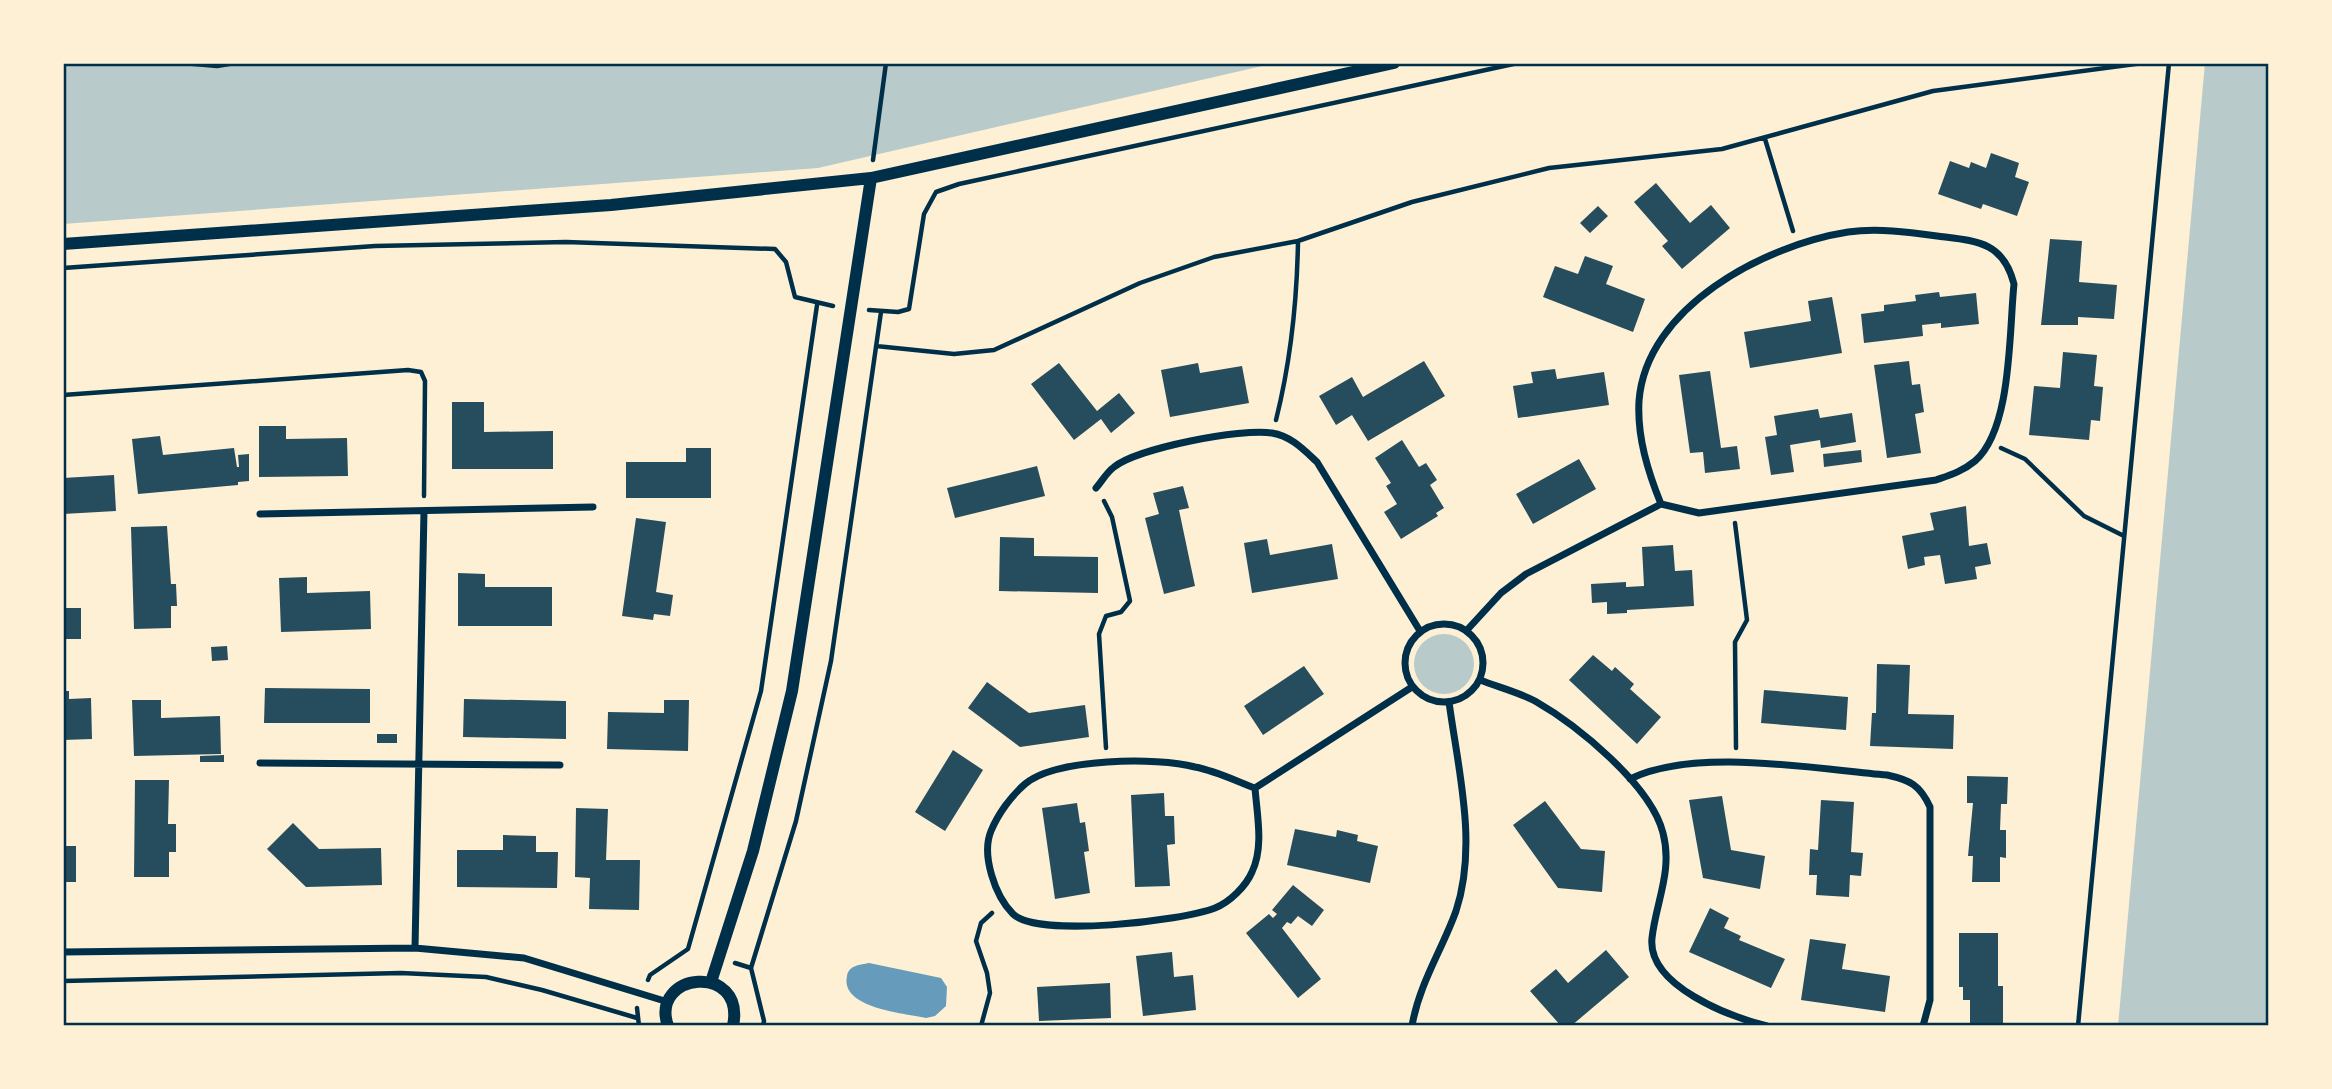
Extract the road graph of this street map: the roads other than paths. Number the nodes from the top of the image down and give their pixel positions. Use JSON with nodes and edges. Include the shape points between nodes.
{"nodes":[{"id":1,"x":1394,"y":63,"type":"edge"},
{"id":2,"x":871,"y":178,"type":"junction"},
{"id":3,"x":63,"y":244,"type":"edge"},
{"id":4,"x":1096,"y":488,"type":"road end"},
{"id":5,"x":1661,"y":504,"type":"junction"},
{"id":6,"x":593,"y":508,"type":"dead end"},
{"id":7,"x":424,"y":511,"type":"junction"},
{"id":8,"x":260,"y":514,"type":"dead end"},
{"id":9,"x":1467,"y":630,"type":"junction"},
{"id":10,"x":1420,"y":631,"type":"junction"},
{"id":11,"x":1480,"y":680,"type":"junction"},
{"id":12,"x":1412,"y":687,"type":"junction"},
{"id":13,"x":1450,"y":702,"type":"junction"},
{"id":14,"x":260,"y":763,"type":"dead end"},
{"id":15,"x":416,"y":764,"type":"junction"},
{"id":16,"x":560,"y":765,"type":"dead end"},
{"id":17,"x":1630,"y":779,"type":"junction"},
{"id":18,"x":1255,"y":788,"type":"junction"},
{"id":19,"x":415,"y":948,"type":"junction"},
{"id":20,"x":63,"y":951,"type":"edge"},
{"id":21,"x":710,"y":982,"type":"junction"},
{"id":22,"x":668,"y":1002,"type":"junction"},
{"id":23,"x":668,"y":1026,"type":"edge"},
{"id":24,"x":733,"y":1026,"type":"edge"},
{"id":25,"x":1412,"y":1026,"type":"edge"},
{"id":26,"x":1767,"y":1026,"type":"edge"},
{"id":27,"x":1923,"y":1026,"type":"edge"}],
"edges":[{"from":1,"to":2,"type":"street"},
{"from":2,"to":3,"type":"street","via":[[611,205]]},
{"from":2,"to":21,"type":"street","via":[[792,691],[753,851]]},
{"from":4,"to":10,"type":"street","via":[[1114,467],[1142,453],[1232,434],[1273,433],[1296,442],[1317,462]]},
{"from":5,"to":5,"type":"street","via":[[1642,445],[1639,402],[1644,374],[1662,339],[1700,298],[1742,267],[1797,245],[1849,232],[1899,231],[1980,242],[2001,254],[2009,265],[2014,284],[2001,416],[1990,443],[1962,470],[1936,480],[1699,513]]},
{"from":5,"to":9,"type":"street","via":[[1526,573],[1500,593]]},
{"from":6,"to":7,"type":"street"},
{"from":7,"to":8,"type":"street"},
{"from":7,"to":15,"type":"street"},
{"from":9,"to":10,"type":"street","via":[[1444,623]]},
{"from":9,"to":11,"type":"street","via":[[1484,658]]},
{"from":10,"to":12,"type":"street","via":[[1405,663]]},
{"from":11,"to":13,"type":"street","via":[[1462,698]]},
{"from":11,"to":17,"type":"street","via":[[1533,700],[1572,725]]},
{"from":12,"to":13,"type":"street","via":[[1429,699]]},
{"from":12,"to":18,"type":"street"},
{"from":13,"to":25,"type":"street","via":[[1466,836],[1464,870],[1456,910],[1416,1004]]},
{"from":14,"to":15,"type":"street"},
{"from":15,"to":16,"type":"street"},
{"from":15,"to":19,"type":"street"},
{"from":17,"to":26,"type":"street","via":[[1656,814],[1667,855],[1652,939],[1654,956],[1666,974],[1702,1003]]},
{"from":17,"to":27,"type":"street","via":[[1649,769],[1679,764],[1736,763],[1911,780],[1930,807],[1930,1000]]},
{"from":18,"to":18,"type":"street","via":[[1196,767],[1152,761],[1047,772],[1026,784],[998,817],[988,838],[988,860],[1004,902],[1031,924],[1102,926],[1185,917],[1217,907],[1238,892],[1252,873],[1259,849]]},
{"from":19,"to":20,"type":"street"},
{"from":19,"to":22,"type":"street","via":[[524,958]]},
{"from":21,"to":22,"type":"street","via":[[680,987]]},
{"from":21,"to":24,"type":"street","via":[[733,1004]]},
{"from":22,"to":23,"type":"street"}]}
